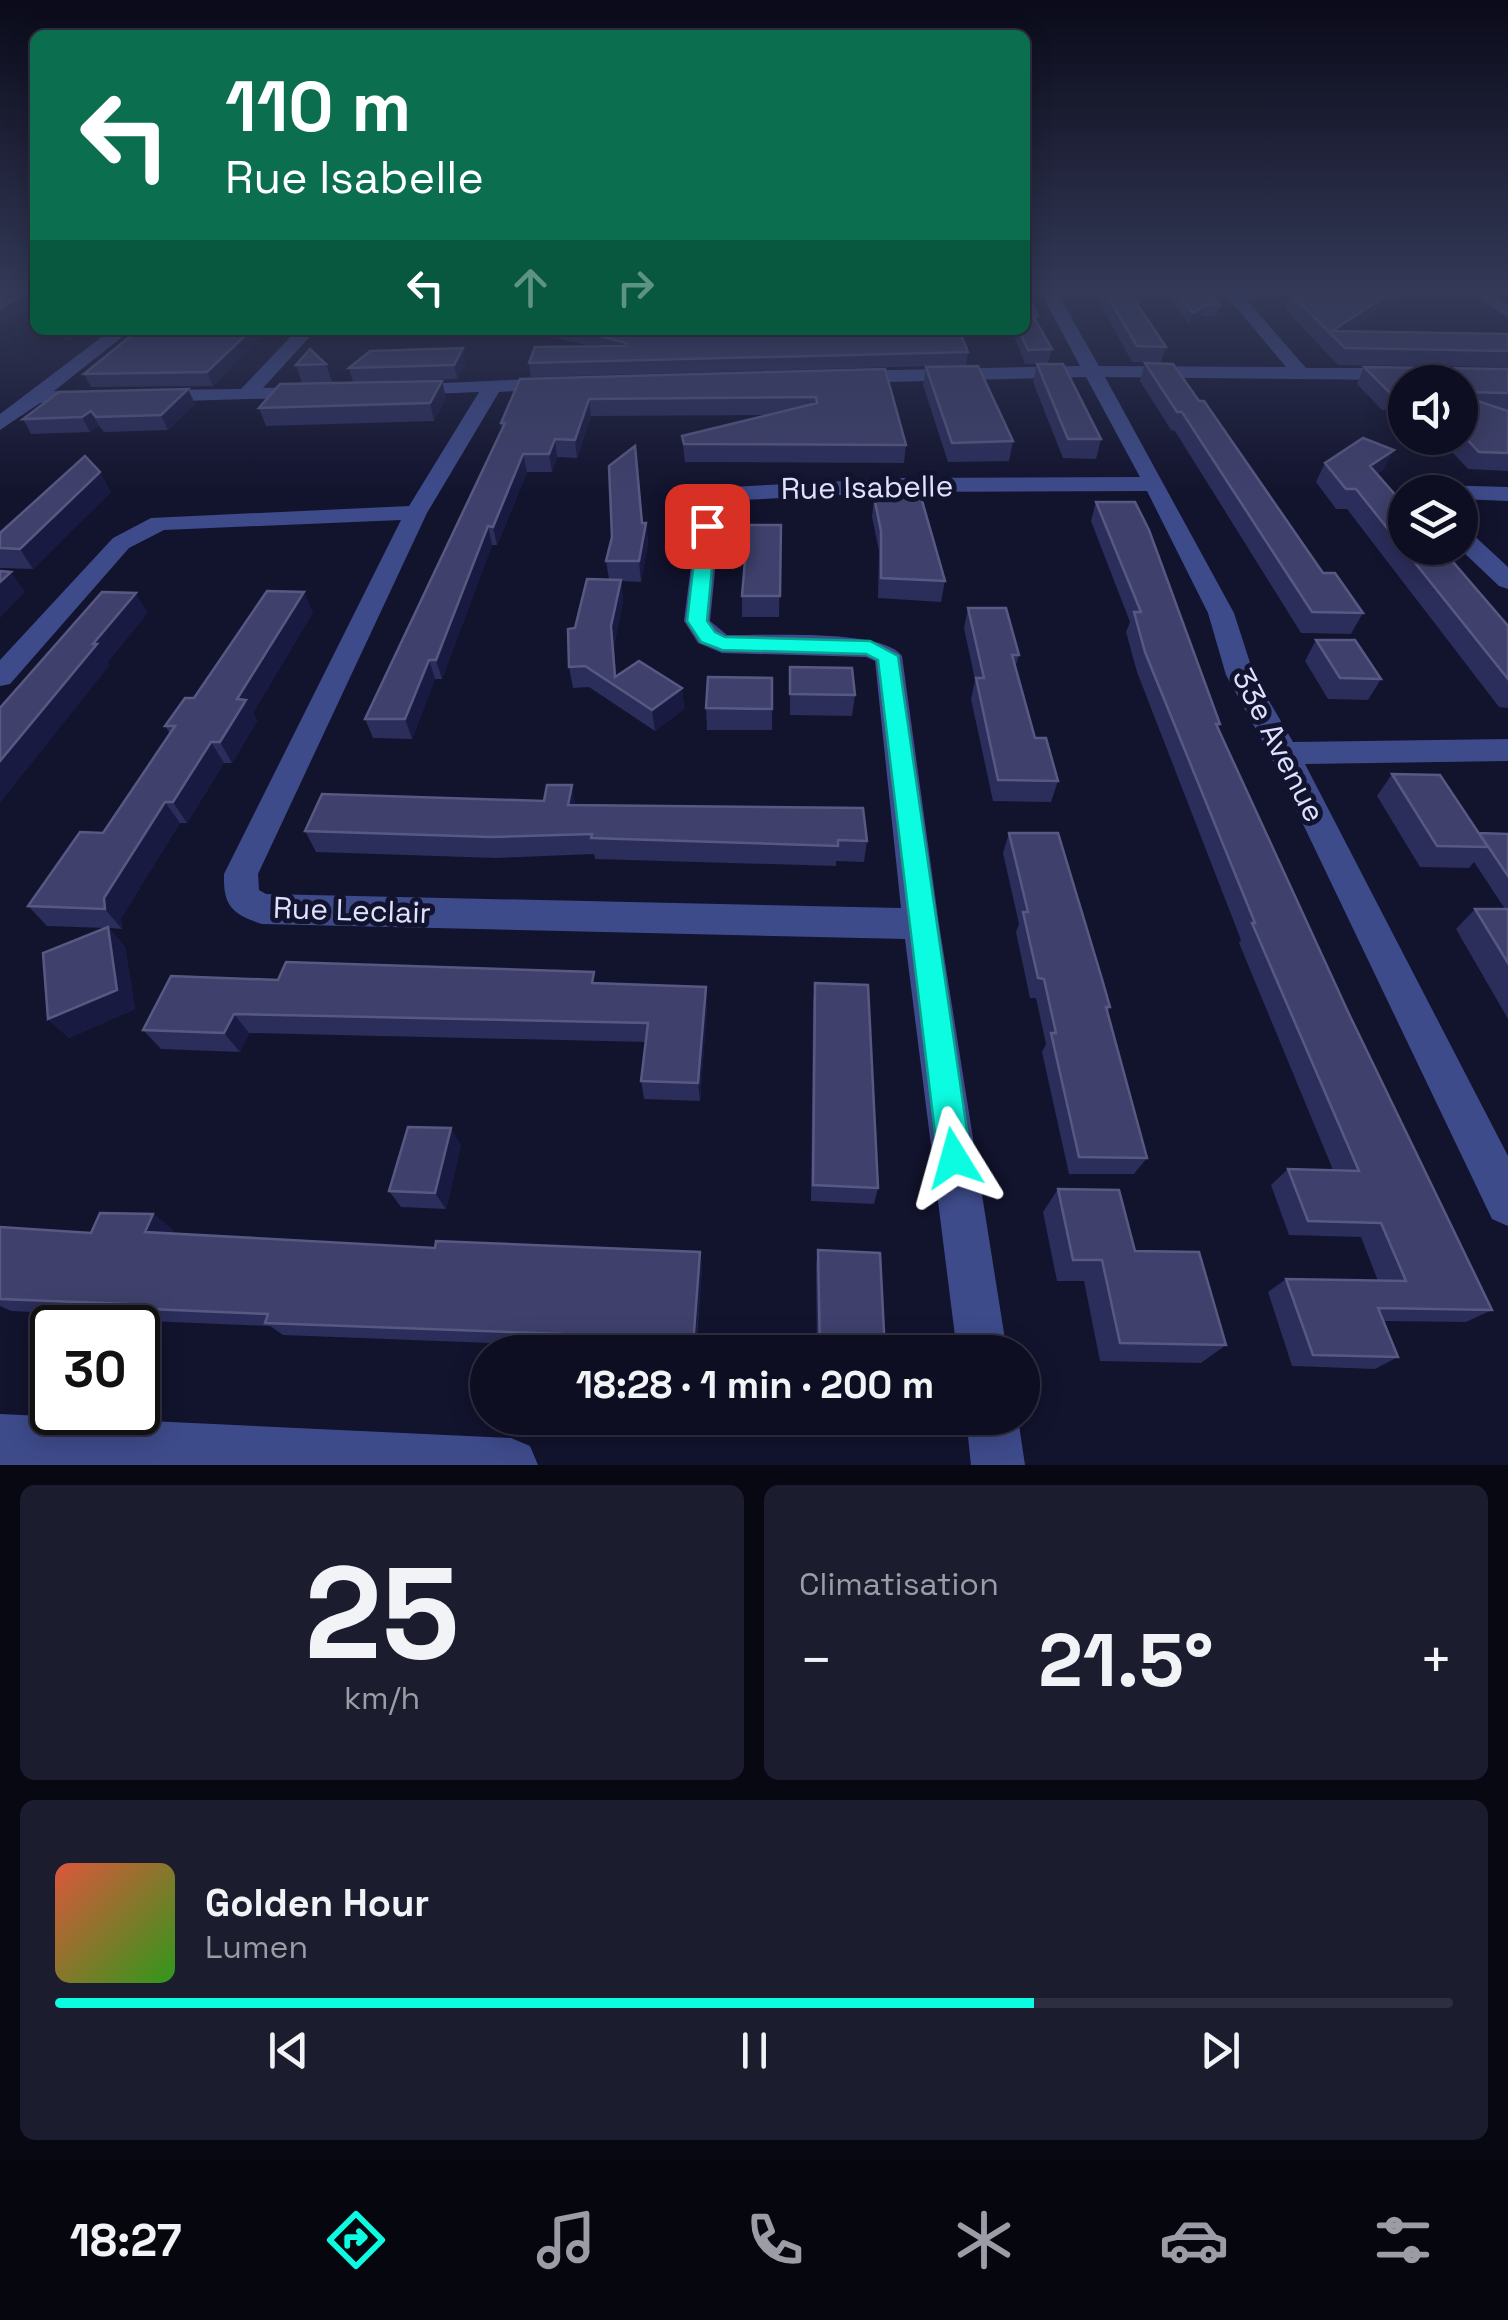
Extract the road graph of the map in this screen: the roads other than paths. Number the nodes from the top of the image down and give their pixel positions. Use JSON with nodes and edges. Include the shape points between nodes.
{"nodes":[{"id":1,"x":86,"y":357,"type":"edge"},
{"id":2,"x":281,"y":357,"type":"edge"},
{"id":3,"x":1082,"y":357,"type":"edge"},
{"id":4,"x":1288,"y":357,"type":"edge"},
{"id":5,"x":1092,"y":372,"type":"junction"},
{"id":6,"x":1301,"y":373,"type":"junction"},
{"id":7,"x":1388,"y":375,"type":"edge"},
{"id":8,"x":832,"y":378,"type":"edge"},
{"id":9,"x":573,"y":384,"type":"edge"},
{"id":10,"x":493,"y":385,"type":"junction"},
{"id":11,"x":383,"y":390,"type":"edge"},
{"id":12,"x":328,"y":392,"type":"edge"},
{"id":13,"x":246,"y":395,"type":"junction"},
{"id":14,"x":35,"y":397,"type":"junction"},
{"id":15,"x":0,"y":424,"type":"edge"},
{"id":16,"x":1155,"y":484,"type":"junction"},
{"id":17,"x":1478,"y":493,"type":"edge"},
{"id":18,"x":1508,"y":494,"type":"edge"},
{"id":19,"x":416,"y":513,"type":"junction"},
{"id":20,"x":1478,"y":553,"type":"edge"},
{"id":21,"x":1508,"y":582,"type":"edge"},
{"id":22,"x":0,"y":677,"type":"edge"},
{"id":23,"x":1508,"y":750,"type":"edge"},
{"id":24,"x":1284,"y":752,"type":"junction"},
{"id":25,"x":921,"y":924,"type":"junction"},
{"id":26,"x":1508,"y":1204,"type":"edge"},
{"id":27,"x":980,"y":1335,"type":"edge"},
{"id":28,"x":994,"y":1435,"type":"edge"},
{"id":29,"x":0,"y":1440,"type":"edge"},
{"id":30,"x":511,"y":1465,"type":"edge"},
{"id":31,"x":998,"y":1465,"type":"edge"}],
"edges":[{"from":1,"to":14,"type":"street"},
{"from":2,"to":13,"type":"street"},
{"from":3,"to":5,"type":"street","name":"33e Avenue"},
{"from":4,"to":6,"type":"street"},
{"from":5,"to":6,"type":"street"},
{"from":5,"to":8,"type":"street"},
{"from":5,"to":16,"type":"street","name":"33e Avenue"},
{"from":6,"to":7,"type":"street"},
{"from":9,"to":10,"type":"street"},
{"from":10,"to":11,"type":"street"},
{"from":10,"to":19,"type":"street","name":"Rue Leclair"},
{"from":12,"to":13,"type":"street"},
{"from":13,"to":14,"type":"street"},
{"from":14,"to":15,"type":"street"},
{"from":16,"to":24,"type":"street","name":"33e Avenue","via":[[1220,613],[1240,675]]},
{"from":16,"to":25,"type":"street","name":"Rue Isabelle","via":[[902,485],[710,495],[697,621],[708,637],[722,644],[870,648],[888,656]]},
{"from":17,"to":18,"type":"street"},
{"from":19,"to":22,"type":"street","via":[[159,523],[121,542]]},
{"from":19,"to":25,"type":"street","name":"Rue Leclair","via":[[241,874],[241,898],[262,909]]},
{"from":20,"to":21,"type":"street"},
{"from":23,"to":24,"type":"street"},
{"from":24,"to":26,"type":"street","name":"33e Avenue"},
{"from":25,"to":27,"type":"street","name":"Rue Isabelle"},
{"from":28,"to":31,"type":"street"},
{"from":29,"to":30,"type":"street"}]}
